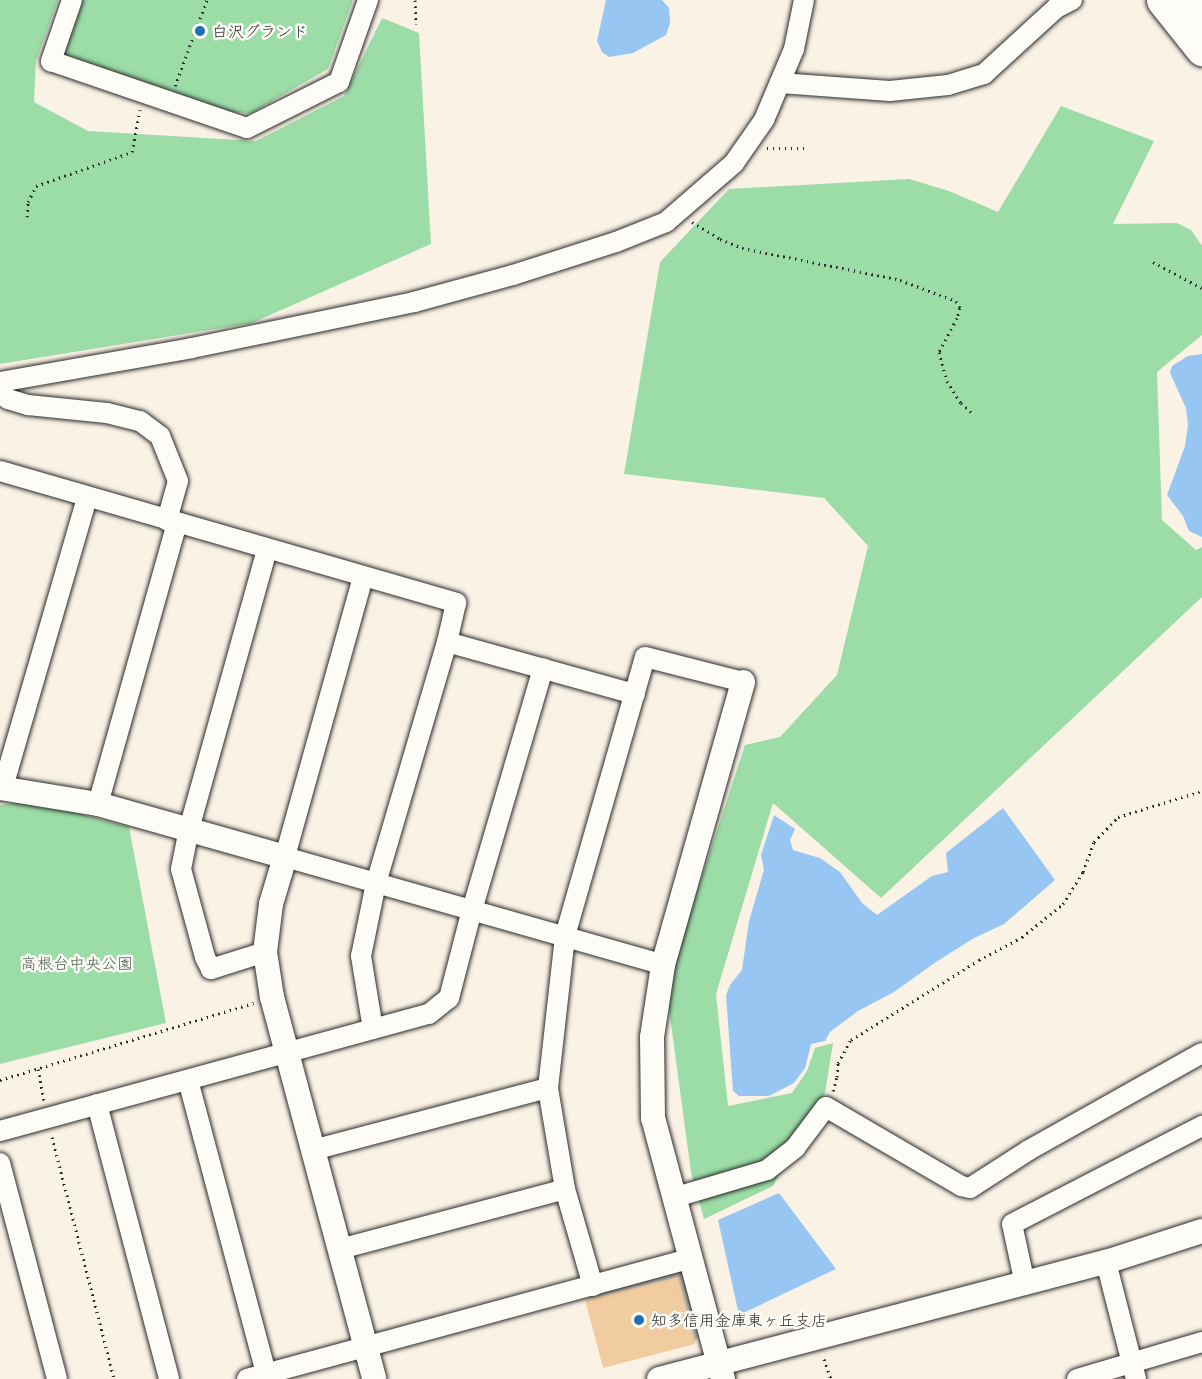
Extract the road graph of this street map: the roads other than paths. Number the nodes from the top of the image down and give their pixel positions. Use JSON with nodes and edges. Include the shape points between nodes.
{"nodes":[{"id":1,"x":72,"y":0,"type":"edge"},
{"id":2,"x":368,"y":0,"type":"edge"},
{"id":3,"x":803,"y":0,"type":"edge"},
{"id":4,"x":1072,"y":0,"type":"edge"},
{"id":5,"x":1163,"y":0,"type":"edge"},
{"id":6,"x":1195,"y":0,"type":"edge"},
{"id":7,"x":1202,"y":9,"type":"edge"},
{"id":8,"x":1202,"y":49,"type":"edge"},
{"id":9,"x":780,"y":83,"type":"junction"},
{"id":10,"x":0,"y":382,"type":"edge"},
{"id":11,"x":0,"y":392,"type":"edge"},
{"id":12,"x":0,"y":471,"type":"edge"},
{"id":13,"x":87,"y":498,"type":"junction"},
{"id":14,"x":172,"y":522,"type":"junction"},
{"id":15,"x":267,"y":550,"type":"junction"},
{"id":16,"x":363,"y":577,"type":"junction"},
{"id":17,"x":447,"y":642,"type":"junction"},
{"id":18,"x":543,"y":669,"type":"junction"},
{"id":19,"x":743,"y":682,"type":"joint"},
{"id":20,"x":635,"y":694,"type":"junction"},
{"id":21,"x":2,"y":788,"type":"edge"},
{"id":22,"x":98,"y":804,"type":"junction"},
{"id":23,"x":189,"y":829,"type":"junction"},
{"id":24,"x":285,"y":857,"type":"junction"},
{"id":25,"x":376,"y":883,"type":"junction"},
{"id":26,"x":471,"y":910,"type":"junction"},
{"id":27,"x":565,"y":936,"type":"junction"},
{"id":28,"x":265,"y":952,"type":"junction"},
{"id":29,"x":663,"y":965,"type":"junction"},
{"id":30,"x":373,"y":1029,"type":"junction"},
{"id":31,"x":287,"y":1053,"type":"junction"},
{"id":32,"x":1202,"y":1053,"type":"edge"},
{"id":33,"x":188,"y":1080,"type":"junction"},
{"id":34,"x":548,"y":1088,"type":"junction"},
{"id":35,"x":96,"y":1104,"type":"junction"},
{"id":36,"x":1202,"y":1126,"type":"edge"},
{"id":37,"x":0,"y":1131,"type":"edge"},
{"id":38,"x":313,"y":1150,"type":"junction"},
{"id":39,"x":0,"y":1163,"type":"edge"},
{"id":40,"x":565,"y":1189,"type":"junction"},
{"id":41,"x":676,"y":1197,"type":"junction"},
{"id":42,"x":1202,"y":1231,"type":"edge"},
{"id":43,"x":339,"y":1249,"type":"junction"},
{"id":44,"x":690,"y":1259,"type":"junction"},
{"id":45,"x":1106,"y":1262,"type":"junction"},
{"id":46,"x":1025,"y":1284,"type":"junction"},
{"id":47,"x":593,"y":1286,"type":"junction"},
{"id":48,"x":1202,"y":1342,"type":"edge"},
{"id":49,"x":366,"y":1347,"type":"junction"},
{"id":50,"x":721,"y":1372,"type":"edge"},
{"id":51,"x":1134,"y":1372,"type":"edge"},
{"id":52,"x":257,"y":1376,"type":"edge"},
{"id":53,"x":57,"y":1379,"type":"edge"},
{"id":54,"x":169,"y":1379,"type":"edge"},
{"id":55,"x":374,"y":1379,"type":"edge"},
{"id":56,"x":659,"y":1379,"type":"edge"},
{"id":57,"x":1077,"y":1379,"type":"edge"}],
"edges":[{"from":1,"to":2,"type":"street","via":[[51,61],[247,128],[339,82]]},
{"from":3,"to":9,"type":"street","via":[[794,49]]},
{"from":4,"to":9,"type":"street","via":[[1056,8],[984,74],[948,85],[890,90]]},
{"from":5,"to":8,"type":"highway"},
{"from":6,"to":7,"type":"highway"},
{"from":9,"to":10,"type":"street","via":[[764,120],[717,181],[666,222],[616,242],[414,302]]},
{"from":11,"to":14,"type":"street","via":[[28,405],[107,413],[147,426],[160,436],[177,480]]},
{"from":12,"to":13,"type":"street"},
{"from":13,"to":14,"type":"street"},
{"from":13,"to":21,"type":"street"},
{"from":14,"to":15,"type":"street"},
{"from":14,"to":22,"type":"street"},
{"from":15,"to":16,"type":"street"},
{"from":15,"to":23,"type":"street"},
{"from":16,"to":17,"type":"street","via":[[456,603]]},
{"from":16,"to":24,"type":"street"},
{"from":17,"to":18,"type":"street"},
{"from":17,"to":25,"type":"street"},
{"from":18,"to":20,"type":"street"},
{"from":18,"to":26,"type":"street"},
{"from":19,"to":20,"type":"street","via":[[645,657]]},
{"from":19,"to":29,"type":"street"},
{"from":20,"to":27,"type":"street"},
{"from":21,"to":22,"type":"street"},
{"from":22,"to":23,"type":"street"},
{"from":23,"to":24,"type":"street"},
{"from":23,"to":28,"type":"street","via":[[181,869],[211,969]]},
{"from":24,"to":25,"type":"street"},
{"from":24,"to":28,"type":"street","via":[[271,904]]},
{"from":25,"to":26,"type":"street"},
{"from":25,"to":30,"type":"street","via":[[361,956]]},
{"from":26,"to":27,"type":"street"},
{"from":26,"to":30,"type":"street","via":[[449,998],[429,1014]]},
{"from":27,"to":29,"type":"street"},
{"from":27,"to":34,"type":"street"},
{"from":28,"to":31,"type":"street"},
{"from":29,"to":41,"type":"street","via":[[652,1037],[653,1118]]},
{"from":30,"to":31,"type":"street"},
{"from":31,"to":33,"type":"street"},
{"from":31,"to":38,"type":"street"},
{"from":32,"to":41,"type":"street","via":[[1029,1149],[970,1188],[826,1107],[795,1148],[767,1170]]},
{"from":33,"to":35,"type":"street"},
{"from":33,"to":52,"type":"street"},
{"from":34,"to":38,"type":"street"},
{"from":34,"to":40,"type":"street"},
{"from":35,"to":37,"type":"street"},
{"from":35,"to":54,"type":"street"},
{"from":36,"to":46,"type":"street","via":[[1012,1224]]},
{"from":38,"to":43,"type":"street"},
{"from":39,"to":53,"type":"street"},
{"from":40,"to":43,"type":"street"},
{"from":40,"to":47,"type":"street"},
{"from":41,"to":44,"type":"street"},
{"from":42,"to":45,"type":"street"},
{"from":43,"to":49,"type":"street"},
{"from":44,"to":47,"type":"street"},
{"from":44,"to":50,"type":"street"},
{"from":45,"to":46,"type":"street"},
{"from":45,"to":51,"type":"street"},
{"from":46,"to":50,"type":"street"},
{"from":47,"to":49,"type":"street"},
{"from":48,"to":51,"type":"street"},
{"from":49,"to":52,"type":"street"},
{"from":49,"to":55,"type":"street"},
{"from":50,"to":56,"type":"street"},
{"from":51,"to":57,"type":"street"}]}
